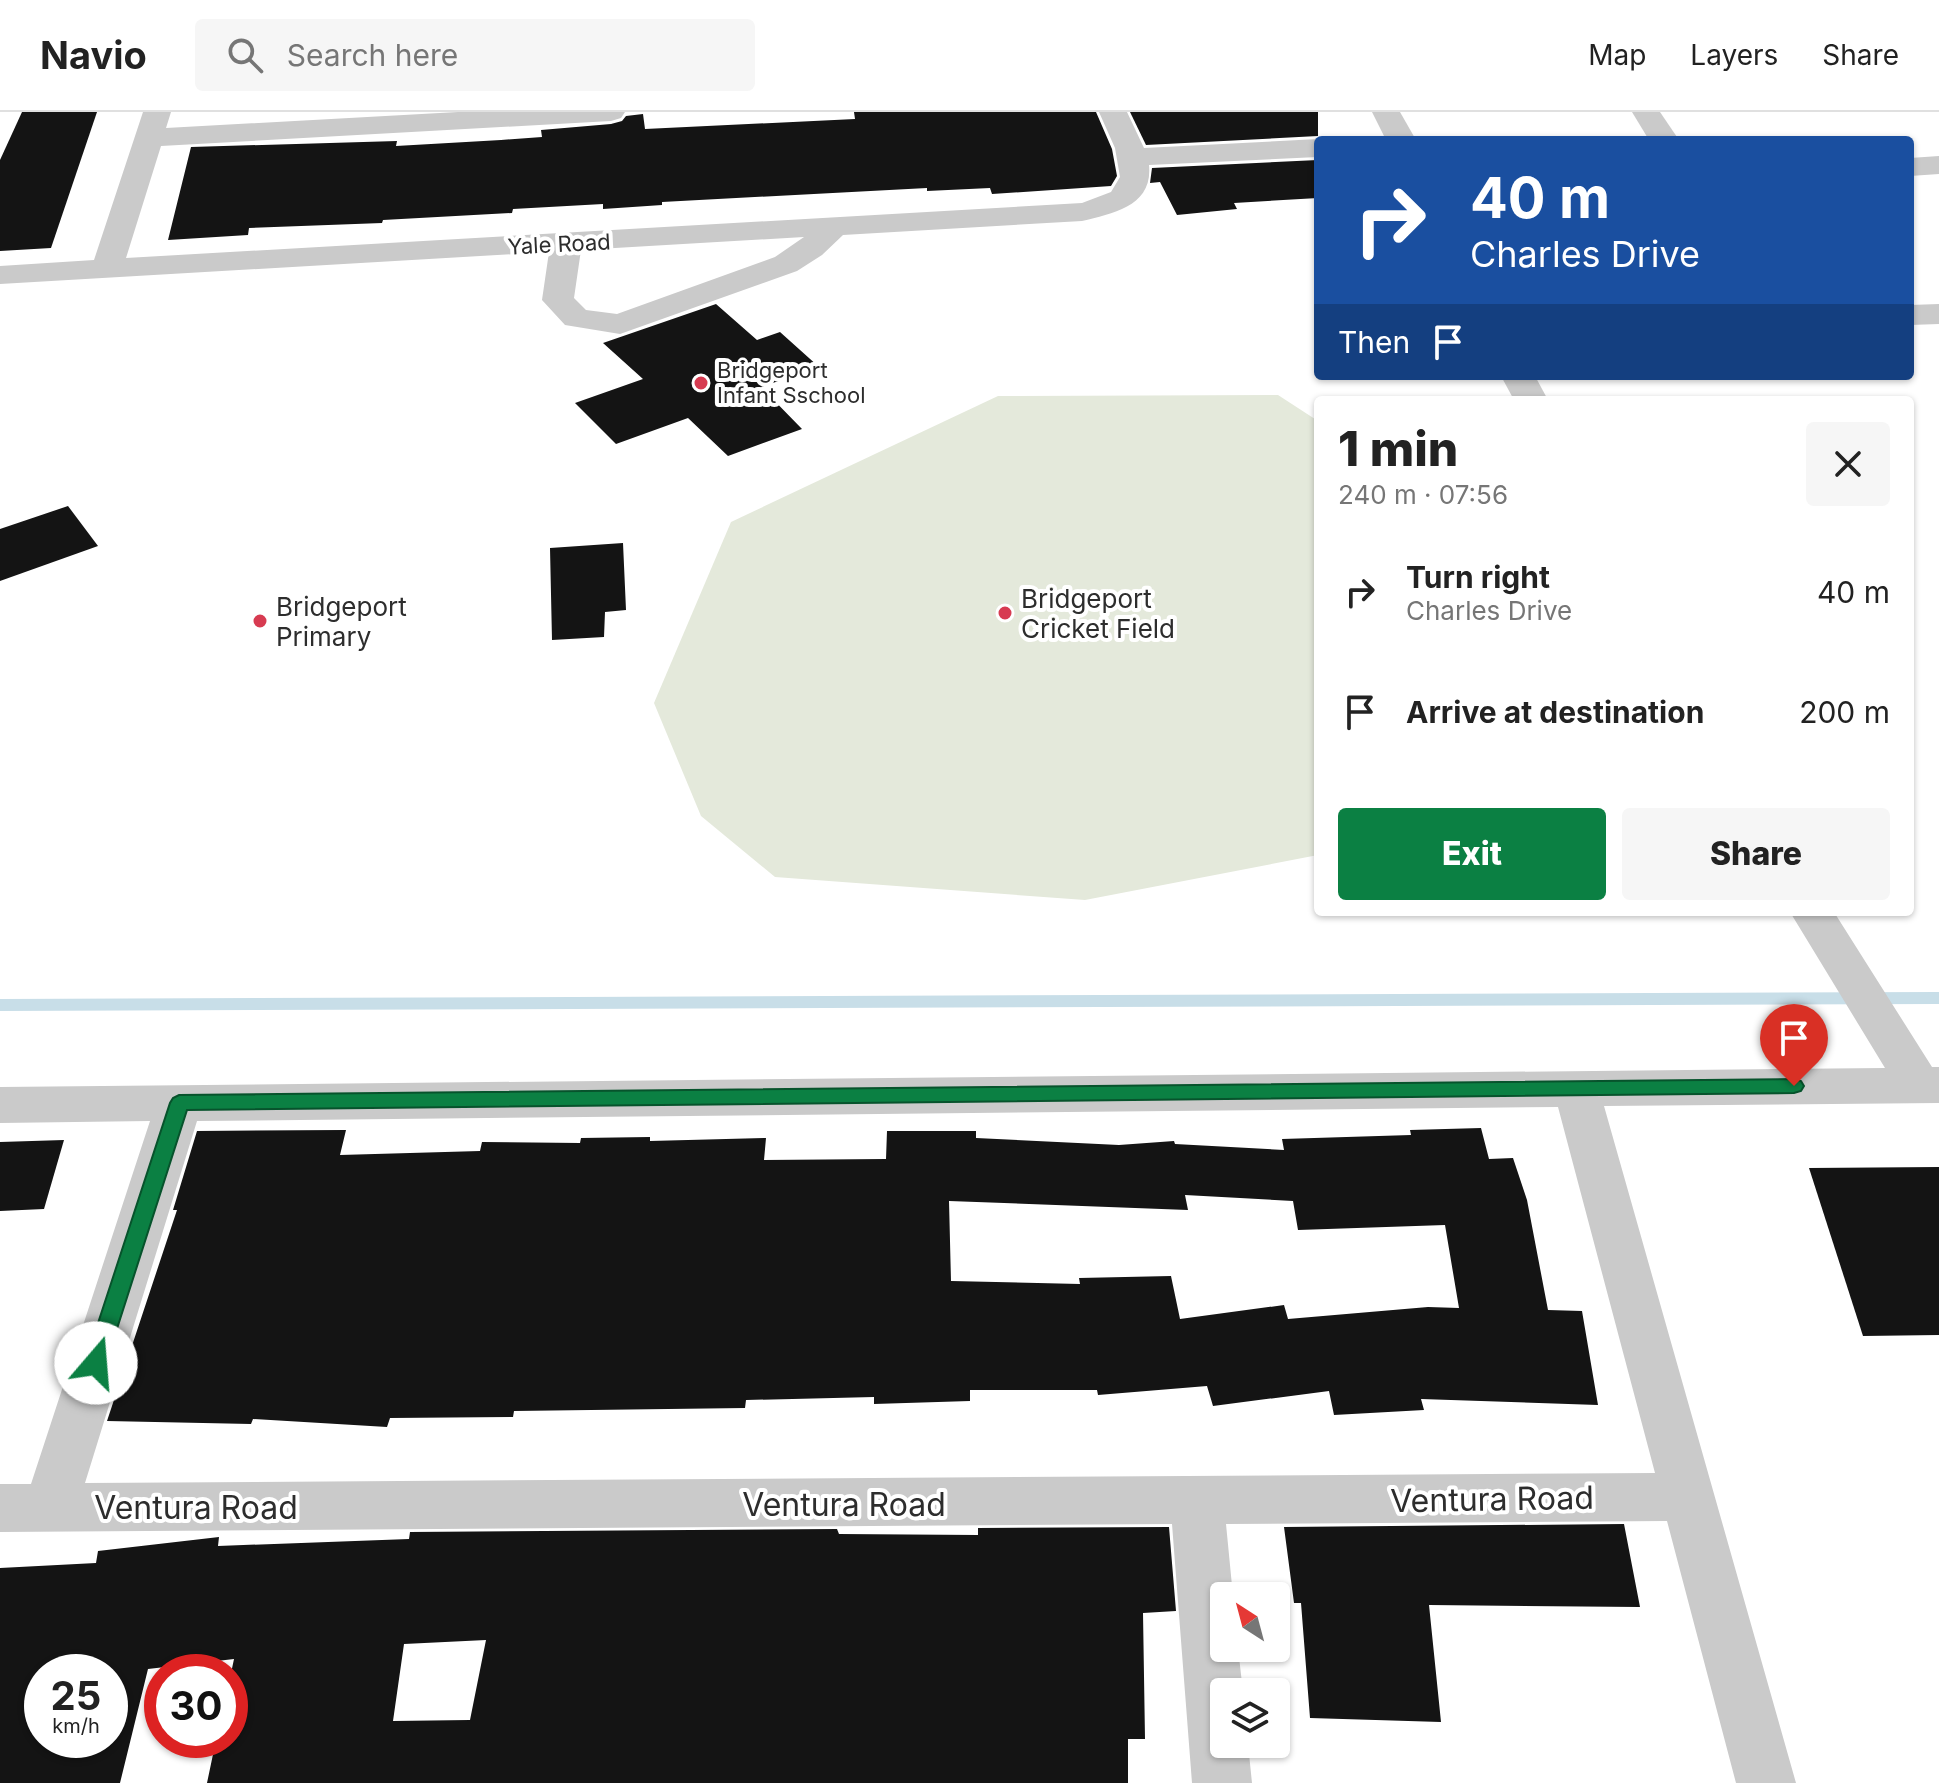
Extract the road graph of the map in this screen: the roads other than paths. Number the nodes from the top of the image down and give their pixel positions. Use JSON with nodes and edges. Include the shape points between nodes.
{"nodes":[{"id":1,"x":611,"y":112,"type":"edge"},
{"id":2,"x":1113,"y":112,"type":"edge"},
{"id":3,"x":1386,"y":112,"type":"edge"},
{"id":4,"x":1646,"y":112,"type":"edge"},
{"id":5,"x":154,"y":125,"type":"edge"},
{"id":6,"x":1399,"y":136,"type":"edge"},
{"id":7,"x":1661,"y":136,"type":"edge"},
{"id":8,"x":1314,"y":148,"type":"edge"},
{"id":9,"x":1135,"y":157,"type":"junction"},
{"id":10,"x":1939,"y":165,"type":"edge"},
{"id":11,"x":1914,"y":167,"type":"edge"},
{"id":12,"x":833,"y":228,"type":"junction"},
{"id":13,"x":566,"y":244,"type":"junction"},
{"id":14,"x":107,"y":269,"type":"junction"},
{"id":15,"x":0,"y":275,"type":"edge"},
{"id":16,"x":1939,"y":314,"type":"edge"},
{"id":17,"x":1914,"y":315,"type":"edge"},
{"id":18,"x":1823,"y":927,"type":"edge"},
{"id":19,"x":1929,"y":1085,"type":"edge"},
{"id":20,"x":1576,"y":1088,"type":"junction"},
{"id":21,"x":179,"y":1103,"type":"junction"},
{"id":22,"x":0,"y":1105,"type":"edge"},
{"id":23,"x":1688,"y":1497,"type":"junction"},
{"id":24,"x":1197,"y":1502,"type":"junction"},
{"id":25,"x":25,"y":1508,"type":"edge"},
{"id":26,"x":1222,"y":1783,"type":"edge"},
{"id":27,"x":1766,"y":1783,"type":"edge"}],
"edges":[{"from":1,"to":5,"type":"street"},
{"from":2,"to":9,"type":"street"},
{"from":3,"to":6,"type":"street"},
{"from":4,"to":7,"type":"street"},
{"from":5,"to":14,"type":"street"},
{"from":8,"to":9,"type":"street"},
{"from":9,"to":12,"type":"street","name":"Yale Road","via":[[1132,189],[1117,204],[1082,212]]},
{"from":10,"to":11,"type":"street"},
{"from":12,"to":13,"type":"street","name":"Yale Road"},
{"from":12,"to":13,"type":"street","via":[[786,264],[620,324],[576,318],[558,300]]},
{"from":13,"to":14,"type":"street","name":"Yale Road"},
{"from":14,"to":15,"type":"street","name":"Yale Road"},
{"from":16,"to":17,"type":"street"},
{"from":18,"to":19,"type":"street"},
{"from":19,"to":20,"type":"street"},
{"from":20,"to":21,"type":"street"},
{"from":20,"to":23,"type":"street"},
{"from":21,"to":22,"type":"street"},
{"from":21,"to":25,"type":"street"},
{"from":23,"to":24,"type":"street","name":"Ventura Road"},
{"from":23,"to":27,"type":"street"},
{"from":24,"to":25,"type":"street","name":"Ventura Road"},
{"from":24,"to":26,"type":"street"}]}
